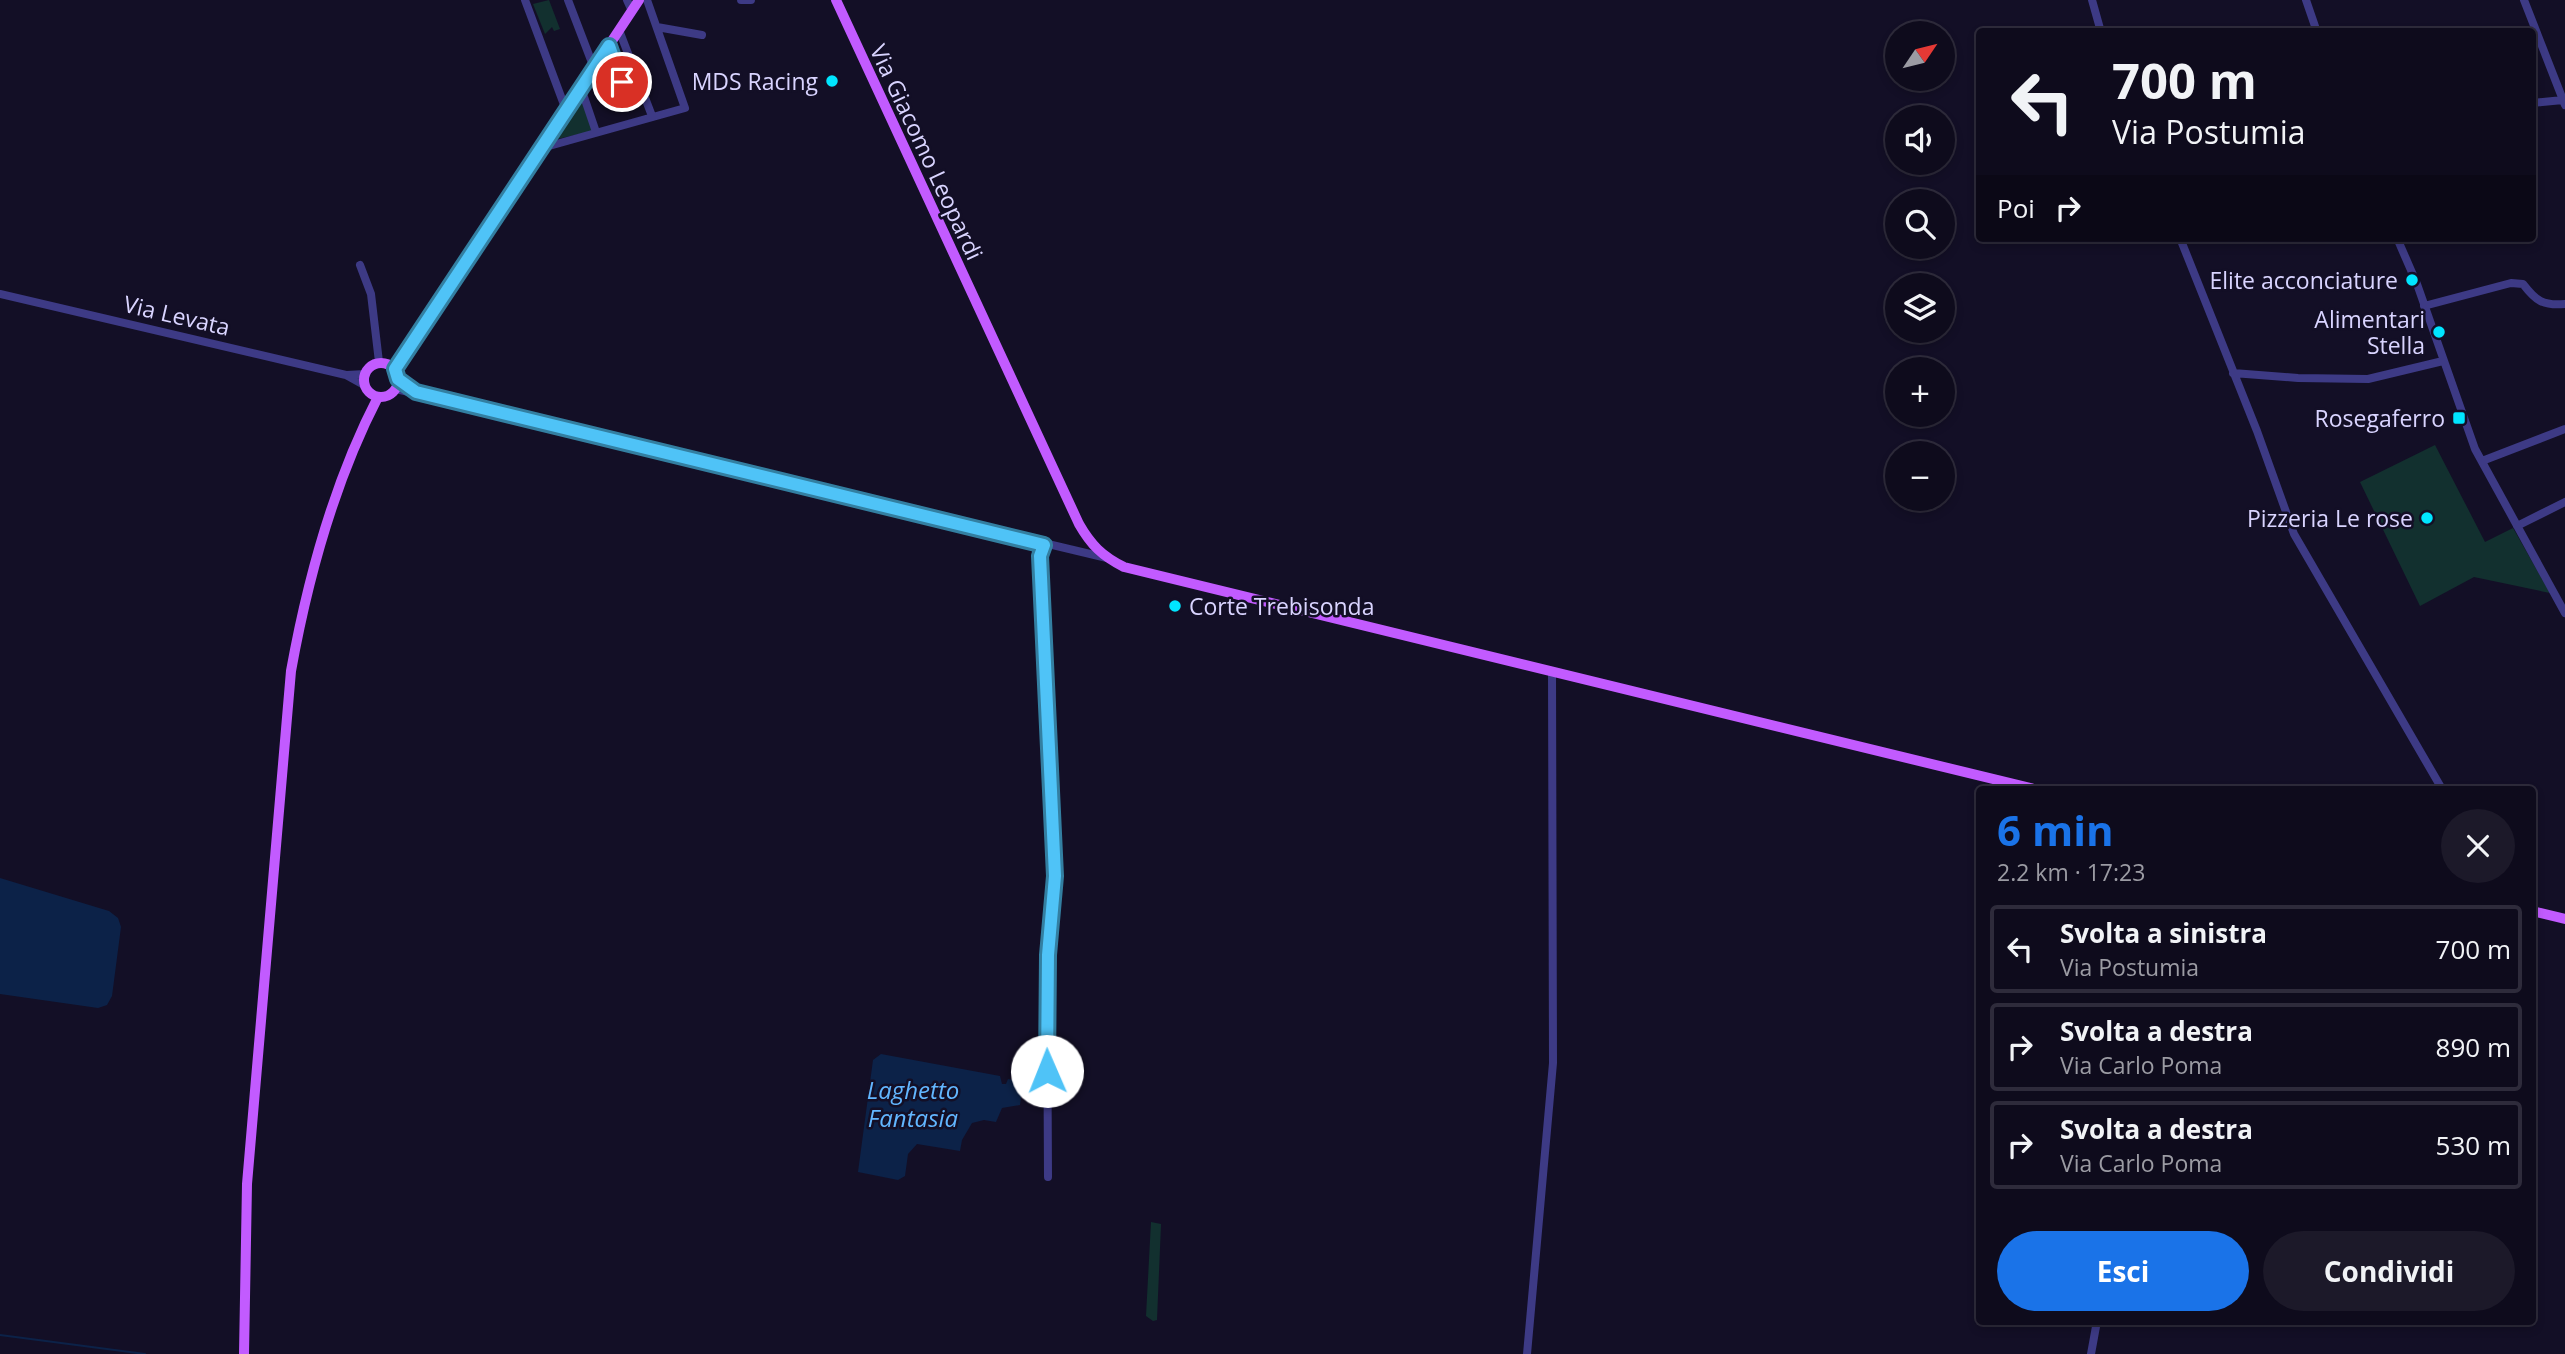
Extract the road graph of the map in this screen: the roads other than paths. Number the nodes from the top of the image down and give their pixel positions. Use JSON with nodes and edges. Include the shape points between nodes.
{"nodes":[{"id":1,"x":525,"y":0,"type":"edge"},
{"id":2,"x":568,"y":0,"type":"edge"},
{"id":3,"x":627,"y":0,"type":"edge"},
{"id":4,"x":638,"y":0,"type":"edge"},
{"id":5,"x":648,"y":0,"type":"edge"},
{"id":6,"x":741,"y":0,"type":"edge"},
{"id":7,"x":751,"y":0,"type":"edge"},
{"id":8,"x":836,"y":0,"type":"edge"},
{"id":9,"x":2092,"y":0,"type":"edge"},
{"id":10,"x":2306,"y":0,"type":"edge"},
{"id":11,"x":2524,"y":0,"type":"edge"},
{"id":12,"x":632,"y":11,"type":"junction"},
{"id":13,"x":657,"y":27,"type":"junction"},
{"id":14,"x":2100,"y":28,"type":"edge"},
{"id":15,"x":2316,"y":28,"type":"edge"},
{"id":16,"x":2535,"y":28,"type":"edge"},
{"id":17,"x":620,"y":30,"type":"junction"},
{"id":18,"x":2536,"y":31,"type":"edge"},
{"id":19,"x":702,"y":35,"type":"dead end"},
{"id":20,"x":609,"y":46,"type":"junction"},
{"id":21,"x":594,"y":68,"type":"junction"},
{"id":22,"x":581,"y":88,"type":"junction"},
{"id":23,"x":626,"y":93,"type":"dead end"},
{"id":24,"x":2536,"y":103,"type":"edge"},
{"id":25,"x":2564,"y":103,"type":"edge"},
{"id":26,"x":566,"y":110,"type":"junction"},
{"id":27,"x":652,"y":116,"type":"junction"},
{"id":28,"x":596,"y":132,"type":"junction"},
{"id":29,"x":542,"y":148,"type":"junction"},
{"id":30,"x":2182,"y":242,"type":"edge"},
{"id":31,"x":2399,"y":242,"type":"edge"},
{"id":32,"x":360,"y":265,"type":"dead end"},
{"id":33,"x":0,"y":294,"type":"edge"},
{"id":34,"x":2565,"y":304,"type":"edge"},
{"id":35,"x":2424,"y":306,"type":"junction"},
{"id":36,"x":2443,"y":361,"type":"junction"},
{"id":37,"x":379,"y":362,"type":"junction"},
{"id":38,"x":365,"y":373,"type":"junction"},
{"id":39,"x":2233,"y":373,"type":"junction"},
{"id":40,"x":346,"y":375,"type":"junction"},
{"id":41,"x":396,"y":379,"type":"junction"},
{"id":42,"x":364,"y":385,"type":"junction"},
{"id":43,"x":378,"y":397,"type":"junction"},
{"id":44,"x":2565,"y":429,"type":"edge"},
{"id":45,"x":2482,"y":461,"type":"junction"},
{"id":46,"x":2565,"y":502,"type":"edge"},
{"id":47,"x":2517,"y":526,"type":"junction"},
{"id":48,"x":1044,"y":545,"type":"junction"},
{"id":49,"x":1107,"y":558,"type":"junction"},
{"id":50,"x":2565,"y":613,"type":"edge"},
{"id":51,"x":1552,"y":671,"type":"junction"},
{"id":52,"x":2022,"y":786,"type":"edge"},
{"id":53,"x":2440,"y":786,"type":"edge"},
{"id":54,"x":2536,"y":912,"type":"edge"},
{"id":55,"x":2565,"y":919,"type":"edge"},
{"id":56,"x":1048,"y":1177,"type":"dead end"},
{"id":57,"x":2096,"y":1325,"type":"edge"},
{"id":58,"x":244,"y":1354,"type":"edge"},
{"id":59,"x":1527,"y":1354,"type":"edge"},
{"id":60,"x":2091,"y":1354,"type":"edge"}],
"edges":[{"from":1,"to":26,"type":"street"},
{"from":2,"to":21,"type":"street"},
{"from":3,"to":12,"type":"street"},
{"from":4,"to":12,"type":"main road"},
{"from":5,"to":13,"type":"street"},
{"from":6,"to":7,"type":"street"},
{"from":8,"to":49,"type":"main road","name":"Via Giacomo Leopardi","via":[[1079,524],[1091,545]]},
{"from":9,"to":14,"type":"street"},
{"from":10,"to":15,"type":"street"},
{"from":11,"to":16,"type":"street"},
{"from":12,"to":17,"type":"main road"},
{"from":13,"to":19,"type":"street"},
{"from":13,"to":27,"type":"street","via":[[685,108]]},
{"from":17,"to":20,"type":"main road"},
{"from":17,"to":27,"type":"street"},
{"from":18,"to":25,"type":"street"},
{"from":20,"to":21,"type":"main road"},
{"from":20,"to":23,"type":"street"},
{"from":21,"to":22,"type":"main road"},
{"from":22,"to":26,"type":"main road"},
{"from":22,"to":28,"type":"street"},
{"from":24,"to":25,"type":"street"},
{"from":26,"to":29,"type":"main road"},
{"from":27,"to":28,"type":"street"},
{"from":28,"to":29,"type":"street"},
{"from":29,"to":41,"type":"main road"},
{"from":30,"to":39,"type":"street"},
{"from":31,"to":35,"type":"street"},
{"from":32,"to":37,"type":"street","via":[[371,294]]},
{"from":33,"to":40,"type":"street","name":"Via Levata"},
{"from":34,"to":35,"type":"street","via":[[2544,304],[2523,284],[2511,284]]},
{"from":35,"to":36,"type":"street"},
{"from":36,"to":39,"type":"street","via":[[2368,379]]},
{"from":36,"to":45,"type":"street"},
{"from":37,"to":38,"type":"main road"},
{"from":37,"to":41,"type":"main road"},
{"from":38,"to":40,"type":"street","name":"Via Levata"},
{"from":38,"to":42,"type":"main road"},
{"from":39,"to":53,"type":"street","via":[[2294,534]]},
{"from":40,"to":42,"type":"street","name":"Via Levata"},
{"from":41,"to":43,"type":"main road","via":[[388,396]]},
{"from":41,"to":48,"type":"street","via":[[416,392]]},
{"from":42,"to":43,"type":"main road"},
{"from":43,"to":58,"type":"main road","via":[[340,484],[317,555],[291,671],[247,1184]]},
{"from":44,"to":45,"type":"street"},
{"from":45,"to":47,"type":"street"},
{"from":46,"to":47,"type":"street"},
{"from":47,"to":50,"type":"street"},
{"from":48,"to":49,"type":"street"},
{"from":48,"to":56,"type":"street","via":[[1040,556],[1055,876],[1047,975]]},
{"from":49,"to":51,"type":"main road","via":[[1124,567]]},
{"from":51,"to":52,"type":"main road"},
{"from":51,"to":59,"type":"street","via":[[1553,1063]]},
{"from":54,"to":55,"type":"main road"},
{"from":57,"to":60,"type":"street"}]}
